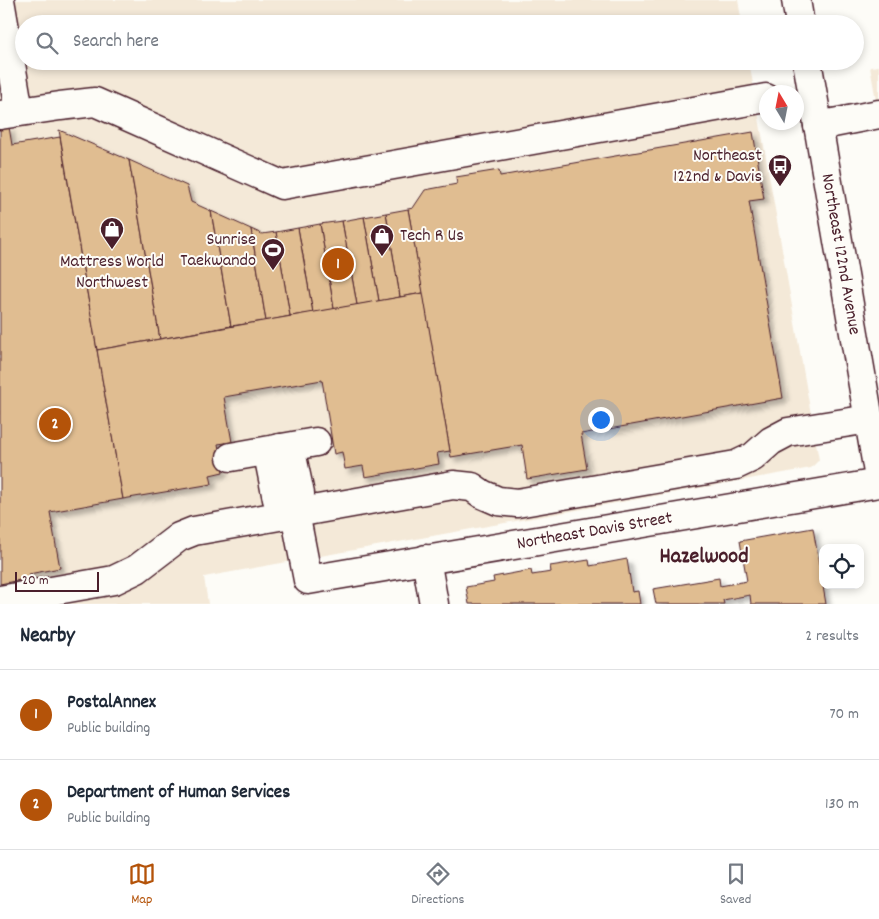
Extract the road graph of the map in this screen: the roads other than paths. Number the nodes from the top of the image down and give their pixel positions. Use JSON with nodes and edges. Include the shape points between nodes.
{"nodes":[{"id":1,"x":0,"y":0,"type":"edge"},
{"id":2,"x":796,"y":0,"type":"edge"},
{"id":3,"x":798,"y":15,"type":"edge"},
{"id":4,"x":806,"y":70,"type":"edge"},
{"id":5,"x":804,"y":91,"type":"edge"},
{"id":6,"x":759,"y":99,"type":"edge"},
{"id":7,"x":10,"y":113,"type":"edge"},
{"id":8,"x":879,"y":114,"type":"edge"},
{"id":9,"x":818,"y":126,"type":"junction"},
{"id":10,"x":869,"y":419,"type":"junction"},
{"id":11,"x":316,"y":442,"type":"dead end"},
{"id":12,"x":280,"y":448,"type":"junction"},
{"id":13,"x":231,"y":457,"type":"dead end"},
{"id":14,"x":879,"y":478,"type":"edge"},
{"id":15,"x":879,"y":483,"type":"edge"},
{"id":16,"x":295,"y":513,"type":"junction"},
{"id":17,"x":426,"y":559,"type":"junction"},
{"id":18,"x":0,"y":600,"type":"edge"},
{"id":19,"x":434,"y":604,"type":"edge"}],
"edges":[{"from":1,"to":7,"type":"street"},
{"from":2,"to":3,"type":"street"},
{"from":4,"to":5,"type":"street","name":"Northeast 122nd Avenue"},
{"from":5,"to":9,"type":"street","name":"Northeast 122nd Avenue"},
{"from":6,"to":7,"type":"street","via":[[282,185],[95,102]]},
{"from":8,"to":9,"type":"street"},
{"from":9,"to":10,"type":"street","name":"Northeast 122nd Avenue"},
{"from":10,"to":14,"type":"street","name":"Northeast 122nd Avenue"},
{"from":10,"to":16,"type":"street","via":[[788,432],[736,465],[517,503],[498,501],[472,487],[453,485]]},
{"from":11,"to":12,"type":"street"},
{"from":12,"to":13,"type":"street"},
{"from":12,"to":16,"type":"street","via":[[293,461],[300,494]]},
{"from":15,"to":17,"type":"street","name":"Northeast Davis Street"},
{"from":16,"to":17,"type":"street","name":"Northeast Davis Street","via":[[308,580]]},
{"from":16,"to":18,"type":"street","via":[[179,536],[137,569],[114,580]]},
{"from":17,"to":19,"type":"street"}]}
